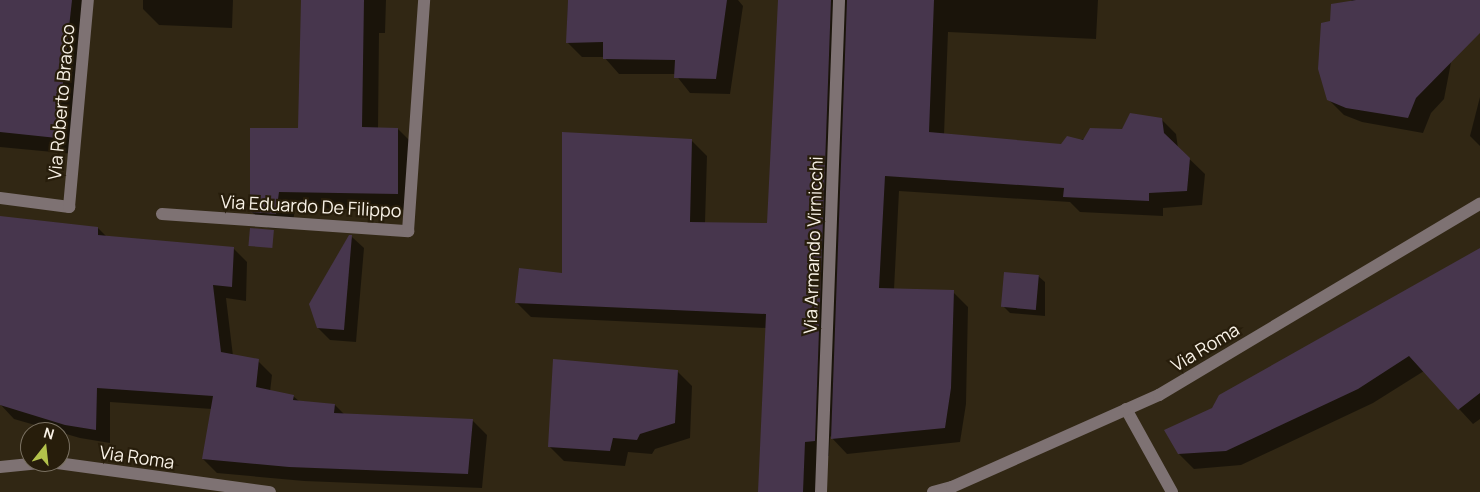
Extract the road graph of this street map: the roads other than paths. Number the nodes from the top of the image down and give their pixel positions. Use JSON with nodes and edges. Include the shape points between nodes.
{"nodes":[{"id":1,"x":88,"y":0,"type":"edge"},
{"id":2,"x":424,"y":0,"type":"edge"},
{"id":3,"x":839,"y":0,"type":"edge"},
{"id":4,"x":0,"y":198,"type":"edge"},
{"id":5,"x":1480,"y":204,"type":"edge"},
{"id":6,"x":162,"y":214,"type":"dead end"},
{"id":7,"x":1126,"y":409,"type":"junction"},
{"id":8,"x":0,"y":467,"type":"edge"},
{"id":9,"x":270,"y":492,"type":"edge"},
{"id":10,"x":822,"y":492,"type":"edge"},
{"id":11,"x":933,"y":492,"type":"edge"},
{"id":12,"x":1172,"y":492,"type":"edge"}],
"edges":[{"from":1,"to":4,"type":"street","name":"Via Roberto Bracco","via":[[69,207]]},
{"from":2,"to":6,"type":"street","name":"Via Eduardo De Filippo","via":[[408,232]]},
{"from":3,"to":10,"type":"street","name":"Via Armando Virnicchi"},
{"from":5,"to":7,"type":"street","name":"Via Roma","via":[[1159,395]]},
{"from":7,"to":11,"type":"street","name":"Via Roma","via":[[952,487]]},
{"from":7,"to":12,"type":"street"},
{"from":8,"to":9,"type":"street","name":"Via Roma","via":[[50,462]]}]}
